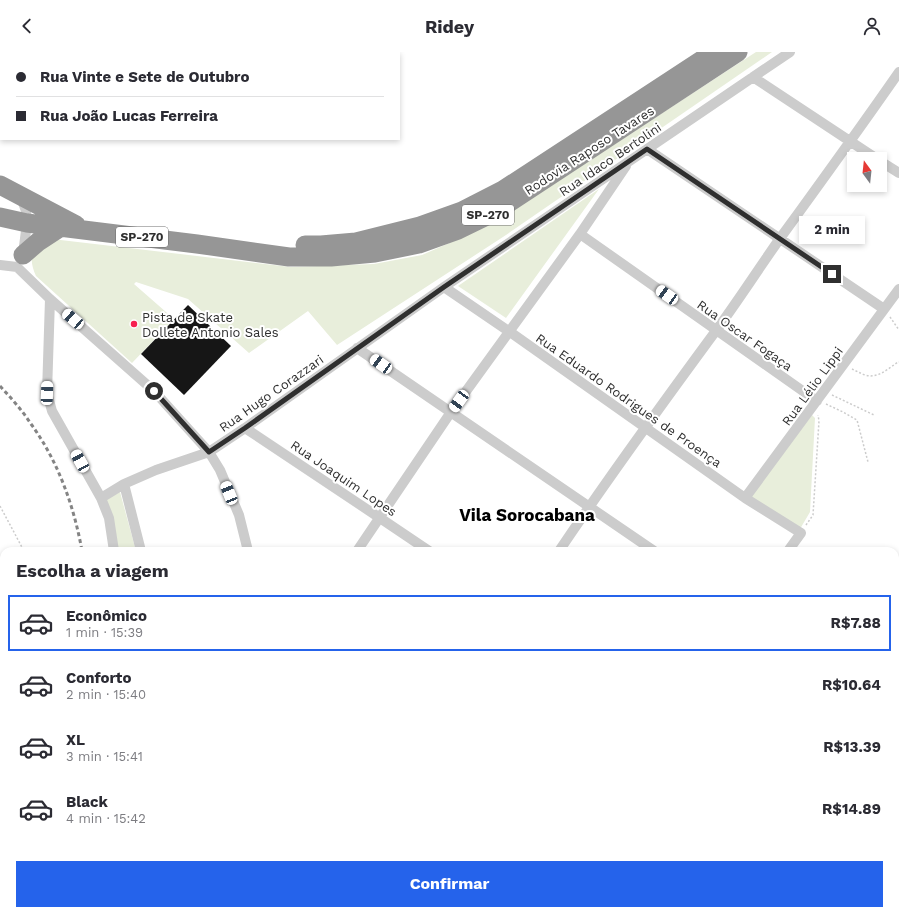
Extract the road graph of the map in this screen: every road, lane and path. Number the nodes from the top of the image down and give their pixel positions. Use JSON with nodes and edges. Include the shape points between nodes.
{"nodes":[{"id":1,"x":714,"y":52,"type":"edge"},
{"id":2,"x":738,"y":52,"type":"edge"},
{"id":3,"x":790,"y":52,"type":"edge"},
{"id":4,"x":899,"y":72,"type":"edge"},
{"id":5,"x":753,"y":77,"type":"junction"},
{"id":6,"x":851,"y":141,"type":"junction"},
{"id":7,"x":647,"y":149,"type":"junction"},
{"id":8,"x":867,"y":152,"type":"edge"},
{"id":9,"x":630,"y":161,"type":"junction"},
{"id":10,"x":887,"y":166,"type":"edge"},
{"id":11,"x":899,"y":174,"type":"edge"},
{"id":12,"x":0,"y":185,"type":"edge"},
{"id":13,"x":21,"y":195,"type":"junction"},
{"id":14,"x":0,"y":217,"type":"edge"},
{"id":15,"x":27,"y":223,"type":"junction"},
{"id":16,"x":61,"y":227,"type":"junction"},
{"id":17,"x":86,"y":230,"type":"junction"},
{"id":18,"x":580,"y":234,"type":"junction"},
{"id":19,"x":780,"y":238,"type":"junction"},
{"id":20,"x":197,"y":244,"type":"junction"},
{"id":21,"x":20,"y":261,"type":"junction"},
{"id":22,"x":0,"y":265,"type":"edge"},
{"id":23,"x":444,"y":287,"type":"junction"},
{"id":24,"x":899,"y":289,"type":"edge"},
{"id":25,"x":50,"y":299,"type":"junction"},
{"id":26,"x":884,"y":309,"type":"junction"},
{"id":27,"x":716,"y":330,"type":"junction"},
{"id":28,"x":899,"y":330,"type":"edge"},
{"id":29,"x":510,"y":332,"type":"junction"},
{"id":30,"x":358,"y":348,"type":"junction"},
{"id":31,"x":899,"y":362,"type":"edge"},
{"id":32,"x":843,"y":365,"type":"junction"},
{"id":33,"x":824,"y":391,"type":"junction"},
{"id":34,"x":817,"y":401,"type":"junction"},
{"id":35,"x":451,"y":412,"type":"junction"},
{"id":36,"x":874,"y":415,"type":"dead end"},
{"id":37,"x":645,"y":427,"type":"junction"},
{"id":38,"x":245,"y":428,"type":"junction"},
{"id":39,"x":209,"y":452,"type":"junction"},
{"id":40,"x":868,"y":462,"type":"dead end"},
{"id":41,"x":124,"y":484,"type":"junction"},
{"id":42,"x":101,"y":498,"type":"junction"},
{"id":43,"x":745,"y":498,"type":"junction"},
{"id":44,"x":0,"y":506,"type":"edge"},
{"id":45,"x":589,"y":507,"type":"junction"},
{"id":46,"x":380,"y":518,"type":"junction"},
{"id":47,"x":801,"y":533,"type":"junction"},
{"id":48,"x":22,"y":547,"type":"edge"},
{"id":49,"x":113,"y":547,"type":"edge"},
{"id":50,"x":139,"y":547,"type":"edge"},
{"id":51,"x":247,"y":547,"type":"edge"},
{"id":52,"x":360,"y":547,"type":"edge"},
{"id":53,"x":422,"y":547,"type":"edge"},
{"id":54,"x":562,"y":547,"type":"edge"},
{"id":55,"x":648,"y":547,"type":"edge"},
{"id":56,"x":791,"y":547,"type":"edge"}],
"edges":[{"from":1,"to":20,"type":"highway","name":"Rodovia Raposo Tavares","number":"SP-270","via":[[503,190],[462,211],[420,226],[356,242],[321,245]]},
{"from":2,"to":20,"type":"highway","name":"Rodovia Raposo Tavares","number":"SP-270","via":[[495,212],[458,230],[419,244],[375,253],[289,257]]},
{"from":3,"to":5,"type":"street","name":"Rua Idaco Bertolini"},
{"from":4,"to":6,"type":"street"},
{"from":5,"to":6,"type":"street"},
{"from":5,"to":7,"type":"street","name":"Rua Idaco Bertolini"},
{"from":6,"to":8,"type":"street"},
{"from":6,"to":19,"type":"street"},
{"from":7,"to":9,"type":"street","name":"Rua Idaco Bertolini"},
{"from":7,"to":19,"type":"street"},
{"from":9,"to":18,"type":"street"},
{"from":9,"to":23,"type":"street","name":"Rua Idaco Bertolini"},
{"from":10,"to":11,"type":"street"},
{"from":12,"to":13,"type":"highway"},
{"from":13,"to":15,"type":"street"},
{"from":13,"to":17,"type":"highway"},
{"from":14,"to":15,"type":"highway","name":"Rodovia Raposo Tavares","number":"SP-270"},
{"from":15,"to":16,"type":"highway","name":"Rodovia Raposo Tavares","number":"SP-270"},
{"from":15,"to":21,"type":"street"},
{"from":16,"to":17,"type":"highway","name":"Rodovia Raposo Tavares","number":"SP-270"},
{"from":16,"to":21,"type":"highway","via":[[38,242]]},
{"from":17,"to":20,"type":"highway","name":"Rodovia Raposo Tavares","number":"SP-270"},
{"from":18,"to":27,"type":"street","name":"Rua Oscar Fogaça"},
{"from":18,"to":29,"type":"street"},
{"from":19,"to":26,"type":"street"},
{"from":19,"to":27,"type":"street"},
{"from":21,"to":22,"type":"street"},
{"from":21,"to":25,"type":"street"},
{"from":23,"to":29,"type":"street","name":"Rua Eduardo Rodrigues de Proença"},
{"from":23,"to":30,"type":"street","name":"Rua Hugo Corazzari"},
{"from":24,"to":26,"type":"street","name":"Rua Lélio Lippi"},
{"from":25,"to":39,"type":"street","via":[[154,391]]},
{"from":25,"to":42,"type":"street","via":[[47,393],[52,411]]},
{"from":26,"to":28,"type":"path"},
{"from":26,"to":32,"type":"street","name":"Rua Lélio Lippi"},
{"from":27,"to":34,"type":"street","name":"Rua Oscar Fogaça"},
{"from":27,"to":37,"type":"street"},
{"from":29,"to":35,"type":"street"},
{"from":29,"to":37,"type":"street","name":"Rua Eduardo Rodrigues de Proença"},
{"from":30,"to":35,"type":"street"},
{"from":30,"to":38,"type":"street","name":"Rua Hugo Corazzari"},
{"from":31,"to":32,"type":"path","via":[[881,374],[871,376]]},
{"from":32,"to":33,"type":"street","name":"Rua Lélio Lippi"},
{"from":33,"to":34,"type":"street","name":"Rua Lélio Lippi"},
{"from":33,"to":36,"type":"path"},
{"from":34,"to":40,"type":"path","via":[[857,420]]},
{"from":34,"to":43,"type":"street","name":"Rua Lélio Lippi"},
{"from":34,"to":47,"type":"path","via":[[819,421],[813,515]]},
{"from":35,"to":45,"type":"street"},
{"from":35,"to":46,"type":"street"},
{"from":37,"to":43,"type":"street","name":"Rua Eduardo Rodrigues de Proença"},
{"from":37,"to":45,"type":"street"},
{"from":38,"to":39,"type":"street","name":"Rua Hugo Corazzari"},
{"from":38,"to":46,"type":"street","name":"Rua Joaquim Lopes"},
{"from":39,"to":41,"type":"street","name":"Rua Hugo Corazzari"},
{"from":39,"to":51,"type":"street","via":[[220,470],[239,515]]},
{"from":41,"to":42,"type":"street","name":"Rua Hugo Corazzari"},
{"from":41,"to":50,"type":"street"},
{"from":42,"to":49,"type":"street","via":[[109,518]]},
{"from":43,"to":47,"type":"street","name":"Rua Eduardo Rodrigues de Proença"},
{"from":44,"to":48,"type":"path"},
{"from":45,"to":54,"type":"street"},
{"from":45,"to":55,"type":"street"},
{"from":46,"to":52,"type":"street"},
{"from":46,"to":53,"type":"street","name":"Rua Joaquim Lopes"},
{"from":47,"to":56,"type":"street"}]}
